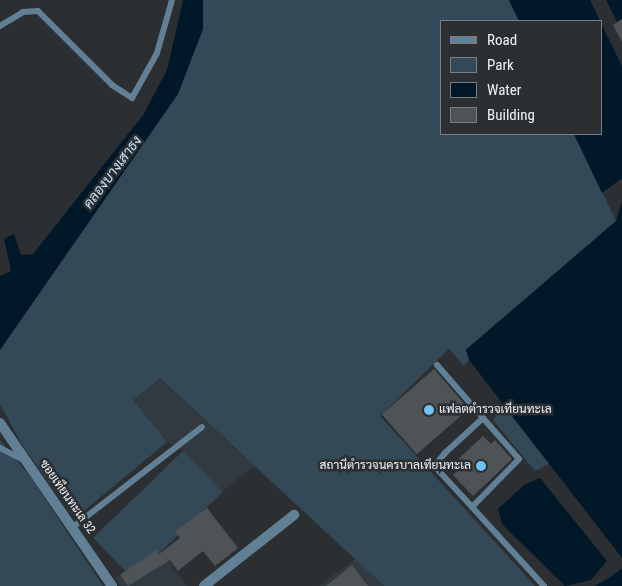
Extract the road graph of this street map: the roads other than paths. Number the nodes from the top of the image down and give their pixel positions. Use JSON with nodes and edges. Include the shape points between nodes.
{"nodes":[{"id":1,"x":172,"y":0,"type":"edge"},
{"id":2,"x":0,"y":26,"type":"edge"},
{"id":3,"x":437,"y":365,"type":"dead end"},
{"id":4,"x":483,"y":418,"type":"junction"},
{"id":5,"x":0,"y":423,"type":"edge"},
{"id":6,"x":202,"y":427,"type":"dead end"},
{"id":7,"x":0,"y":448,"type":"edge"},
{"id":8,"x":28,"y":462,"type":"junction"},
{"id":9,"x":472,"y":508,"type":"junction"},
{"id":10,"x":294,"y":515,"type":"dead end"},
{"id":11,"x":73,"y":527,"type":"junction"},
{"id":12,"x":112,"y":586,"type":"edge"},
{"id":13,"x":204,"y":586,"type":"edge"},
{"id":14,"x":544,"y":586,"type":"edge"}],
"edges":[{"from":1,"to":2,"type":"lane","via":[[157,54],[132,98],[112,85],[38,11],[23,12]]},
{"from":3,"to":4,"type":"lane"},
{"from":4,"to":9,"type":"lane","via":[[519,459]]},
{"from":4,"to":9,"type":"lane","via":[[436,464]]},
{"from":5,"to":8,"type":"street","name":"ซอยเทียนทะเล 32"},
{"from":6,"to":11,"type":"lane"},
{"from":7,"to":8,"type":"lane"},
{"from":8,"to":11,"type":"street","name":"ซอยเทียนทะเล 32"},
{"from":9,"to":14,"type":"lane"},
{"from":10,"to":13,"type":"street"},
{"from":11,"to":12,"type":"street","name":"ซอยเทียนทะเล 32"}]}
